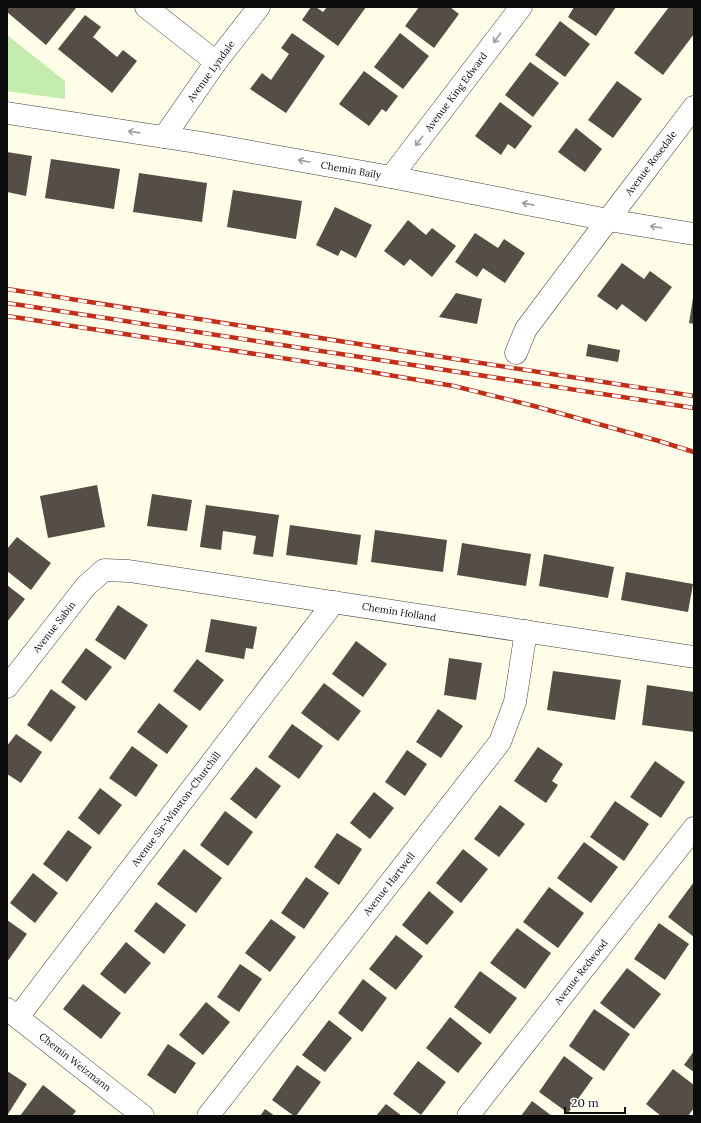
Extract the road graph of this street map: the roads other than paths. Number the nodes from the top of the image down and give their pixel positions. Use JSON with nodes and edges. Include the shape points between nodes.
{"nodes":[{"id":1,"x":146,"y":7,"type":"edge"},
{"id":2,"x":259,"y":7,"type":"edge"},
{"id":3,"x":521,"y":7,"type":"edge"},
{"id":4,"x":216,"y":62,"type":"junction"},
{"id":5,"x":694,"y":107,"type":"edge"},
{"id":6,"x":7,"y":113,"type":"edge"},
{"id":7,"x":164,"y":137,"type":"junction"},
{"id":8,"x":392,"y":177,"type":"junction"},
{"id":9,"x":608,"y":220,"type":"junction"},
{"id":10,"x":694,"y":234,"type":"edge"},
{"id":11,"x":516,"y":353,"type":"dead end"},
{"id":12,"x":104,"y":570,"type":"joint"},
{"id":13,"x":334,"y":602,"type":"junction"},
{"id":14,"x":526,"y":631,"type":"junction"},
{"id":15,"x":694,"y":658,"type":"edge"},
{"id":16,"x":7,"y":687,"type":"edge"},
{"id":17,"x":694,"y":828,"type":"edge"},
{"id":18,"x":12,"y":1013,"type":"edge"},
{"id":19,"x":144,"y":1116,"type":"edge"},
{"id":20,"x":208,"y":1116,"type":"edge"},
{"id":21,"x":468,"y":1116,"type":"edge"}],
"edges":[{"from":1,"to":4,"type":"street"},
{"from":2,"to":4,"type":"street","name":"Avenue Lyndale"},
{"from":3,"to":8,"type":"street","name":"Avenue King Edward","one_way":true},
{"from":4,"to":7,"type":"street","name":"Avenue Lyndale"},
{"from":5,"to":9,"type":"street","name":"Avenue Rosedale"},
{"from":7,"to":6,"type":"street","name":"Chemin Baily","one_way":true},
{"from":8,"to":7,"type":"street","name":"Chemin Baily","one_way":true},
{"from":9,"to":8,"type":"street","name":"Chemin Baily","one_way":true},
{"from":10,"to":9,"type":"street","name":"Chemin Baily","one_way":true},
{"from":9,"to":11,"type":"street","name":"Avenue Rosedale","via":[[526,329]]},
{"from":12,"to":13,"type":"street","name":"Chemin Holland","via":[[129,571]]},
{"from":12,"to":16,"type":"street","name":"Avenue Sabin","via":[[86,586]]},
{"from":13,"to":14,"type":"street","name":"Chemin Holland"},
{"from":13,"to":18,"type":"street","name":"Avenue Sir-Winston-Churchill"},
{"from":14,"to":15,"type":"street","name":"Chemin Holland"},
{"from":14,"to":20,"type":"street","name":"Avenue Hartwell","via":[[515,702],[500,742]]},
{"from":17,"to":21,"type":"street","name":"Avenue Redwood"},
{"from":18,"to":19,"type":"street","name":"Chemin Weizmann"}]}
